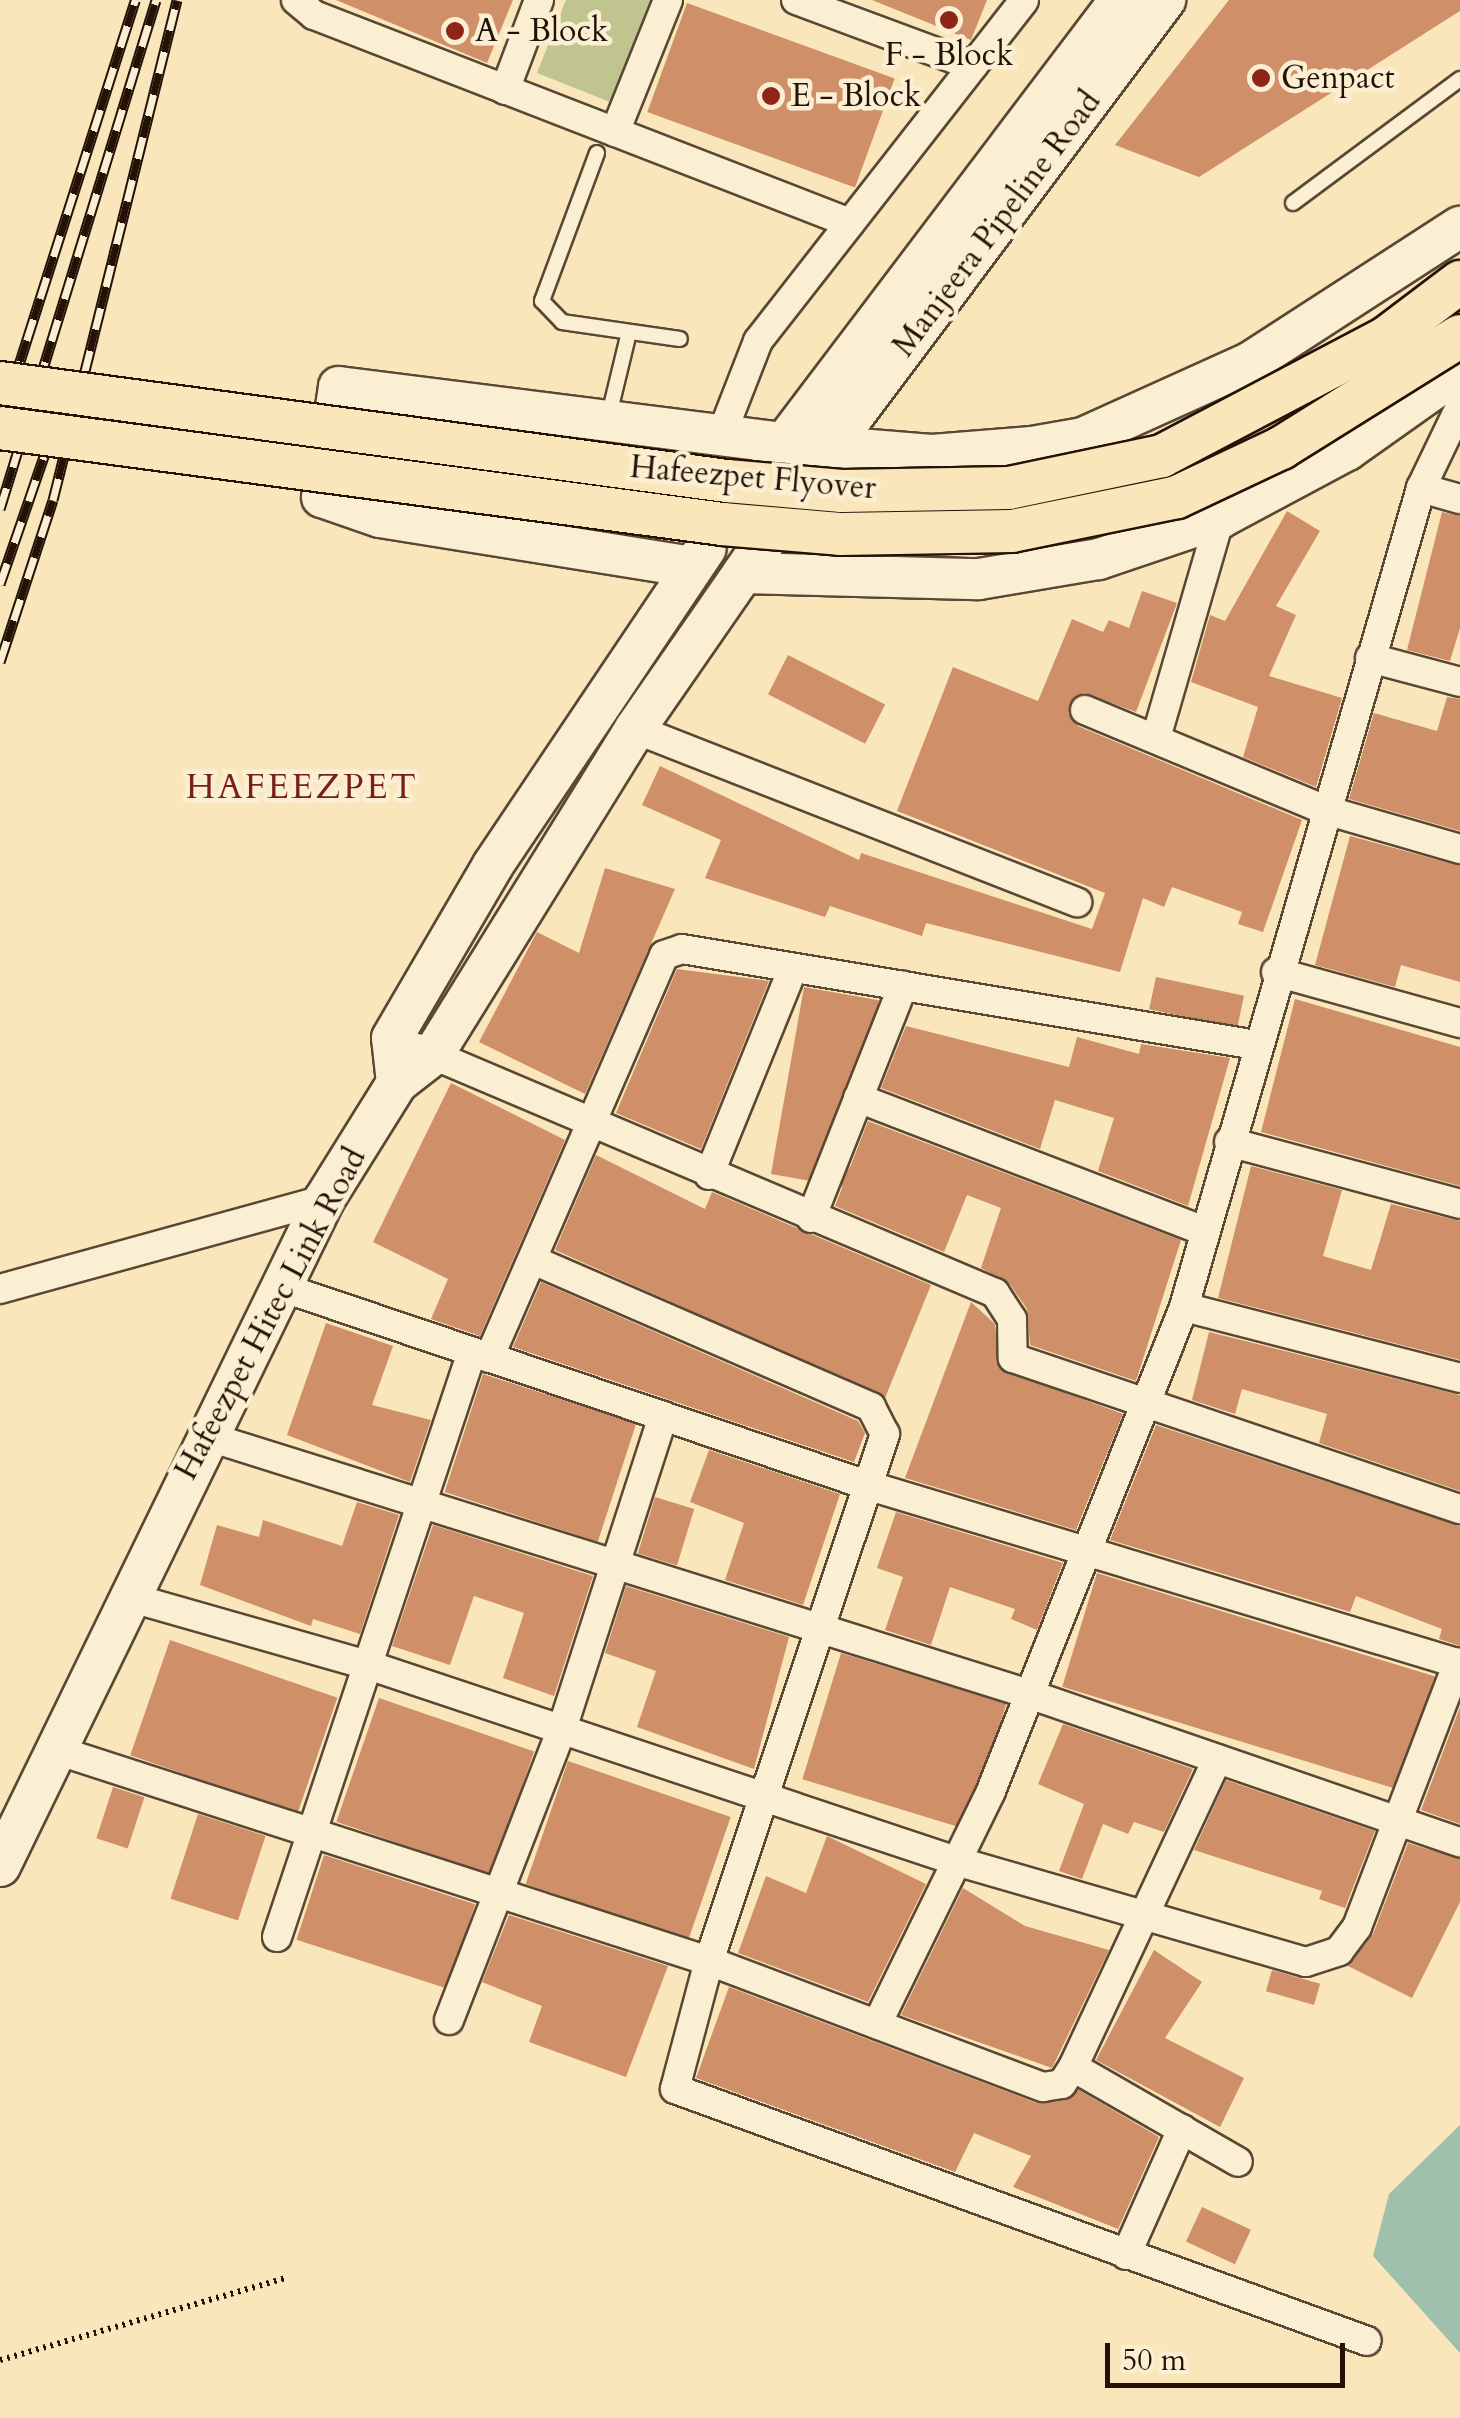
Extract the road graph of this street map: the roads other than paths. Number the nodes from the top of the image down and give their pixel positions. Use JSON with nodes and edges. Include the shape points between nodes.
{"nodes":[{"id":1,"x":296,"y":0,"type":"edge"},
{"id":2,"x":540,"y":0,"type":"edge"},
{"id":3,"x":668,"y":0,"type":"edge"},
{"id":4,"x":796,"y":0,"type":"edge"},
{"id":5,"x":1024,"y":0,"type":"edge"},
{"id":6,"x":1120,"y":0,"type":"edge"},
{"id":7,"x":1165,"y":0,"type":"edge"},
{"id":8,"x":973,"y":66,"type":"junction"},
{"id":9,"x":1460,"y":78,"type":"edge"},
{"id":10,"x":505,"y":90,"type":"junction"},
{"id":11,"x":606,"y":143,"type":"junction"},
{"id":12,"x":1293,"y":203,"type":"dead end"},
{"id":13,"x":850,"y":223,"type":"junction"},
{"id":14,"x":1460,"y":227,"type":"edge"},
{"id":15,"x":1460,"y":282,"type":"edge"},
{"id":16,"x":629,"y":332,"type":"junction"},
{"id":17,"x":1460,"y":336,"type":"edge"},
{"id":18,"x":680,"y":339,"type":"dead end"},
{"id":19,"x":1460,"y":370,"type":"edge"},
{"id":20,"x":0,"y":383,"type":"edge"},
{"id":21,"x":1460,"y":407,"type":"edge"},
{"id":22,"x":608,"y":419,"type":"junction"},
{"id":23,"x":0,"y":428,"type":"edge"},
{"id":24,"x":721,"y":436,"type":"junction"},
{"id":25,"x":784,"y":444,"type":"junction"},
{"id":26,"x":830,"y":447,"type":"junction"},
{"id":27,"x":1421,"y":488,"type":"junction"},
{"id":28,"x":1460,"y":499,"type":"edge"},
{"id":29,"x":1220,"y":518,"type":"junction"},
{"id":30,"x":692,"y":566,"type":"junction"},
{"id":31,"x":744,"y":573,"type":"junction"},
{"id":32,"x":1370,"y":658,"type":"junction"},
{"id":33,"x":1460,"y":682,"type":"edge"},
{"id":34,"x":1085,"y":710,"type":"dead end"},
{"id":35,"x":634,"y":729,"type":"junction"},
{"id":36,"x":1156,"y":738,"type":"junction"},
{"id":37,"x":1325,"y":810,"type":"junction"},
{"id":38,"x":1460,"y":849,"type":"edge"},
{"id":39,"x":1077,"y":902,"type":"dead end"},
{"id":40,"x":793,"y":968,"type":"junction"},
{"id":41,"x":1276,"y":972,"type":"junction"},
{"id":42,"x":903,"y":986,"type":"junction"},
{"id":43,"x":1460,"y":1023,"type":"edge"},
{"id":44,"x":392,"y":1038,"type":"junction"},
{"id":45,"x":1256,"y":1045,"type":"junction"},
{"id":46,"x":433,"y":1055,"type":"junction"},
{"id":47,"x":397,"y":1083,"type":"junction"},
{"id":48,"x":858,"y":1098,"type":"junction"},
{"id":49,"x":594,"y":1126,"type":"junction"},
{"id":50,"x":1229,"y":1142,"type":"junction"},
{"id":51,"x":708,"y":1175,"type":"junction"},
{"id":52,"x":324,"y":1200,"type":"junction"},
{"id":53,"x":1460,"y":1204,"type":"edge"},
{"id":54,"x":811,"y":1218,"type":"junction"},
{"id":55,"x":1205,"y":1230,"type":"junction"},
{"id":56,"x":533,"y":1260,"type":"junction"},
{"id":57,"x":280,"y":1288,"type":"junction"},
{"id":58,"x":0,"y":1289,"type":"edge"},
{"id":59,"x":1184,"y":1307,"type":"junction"},
{"id":60,"x":481,"y":1355,"type":"junction"},
{"id":61,"x":1460,"y":1378,"type":"edge"},
{"id":62,"x":1146,"y":1400,"type":"junction"},
{"id":63,"x":663,"y":1416,"type":"junction"},
{"id":64,"x":206,"y":1436,"type":"junction"},
{"id":65,"x":873,"y":1487,"type":"junction"},
{"id":66,"x":422,"y":1504,"type":"junction"},
{"id":67,"x":1460,"y":1509,"type":"edge"},
{"id":68,"x":1088,"y":1546,"type":"junction"},
{"id":69,"x":615,"y":1564,"type":"junction"},
{"id":70,"x":125,"y":1596,"type":"junction"},
{"id":71,"x":824,"y":1629,"type":"junction"},
{"id":72,"x":1459,"y":1664,"type":"edge"},
{"id":73,"x":368,"y":1666,"type":"junction"},
{"id":74,"x":1029,"y":1694,"type":"junction"},
{"id":75,"x":562,"y":1730,"type":"junction"},
{"id":76,"x":56,"y":1750,"type":"junction"},
{"id":77,"x":1217,"y":1759,"type":"junction"},
{"id":78,"x":765,"y":1796,"type":"junction"},
{"id":79,"x":1399,"y":1821,"type":"junction"},
{"id":80,"x":311,"y":1836,"type":"junction"},
{"id":81,"x":1460,"y":1842,"type":"edge"},
{"id":82,"x":956,"y":1861,"type":"junction"},
{"id":83,"x":0,"y":1866,"type":"edge"},
{"id":84,"x":498,"y":1894,"type":"junction"},
{"id":85,"x":1150,"y":1919,"type":"junction"},
{"id":86,"x":278,"y":1937,"type":"dead end"},
{"id":87,"x":709,"y":1961,"type":"junction"},
{"id":88,"x":449,"y":2020,"type":"dead end"},
{"id":89,"x":877,"y":2024,"type":"junction"},
{"id":90,"x":1073,"y":2067,"type":"junction"},
{"id":91,"x":1182,"y":2130,"type":"junction"},
{"id":92,"x":1238,"y":2162,"type":"dead end"},
{"id":93,"x":1126,"y":2254,"type":"junction"},
{"id":94,"x":1367,"y":2341,"type":"dead end"}],
"edges":[{"from":1,"to":10,"type":"street"},
{"from":2,"to":10,"type":"street"},
{"from":3,"to":11,"type":"street"},
{"from":4,"to":8,"type":"street"},
{"from":5,"to":8,"type":"street"},
{"from":6,"to":25,"type":"main road","name":"Manjeera Pipeline Road"},
{"from":7,"to":26,"type":"main road","name":"Manjeera Pipeline Road"},
{"from":8,"to":13,"type":"street"},
{"from":9,"to":12,"type":"lane"},
{"from":10,"to":11,"type":"street"},
{"from":11,"to":13,"type":"street"},
{"from":11,"to":16,"type":"lane","via":[[542,301],[562,322]]},
{"from":13,"to":24,"type":"street","via":[[758,341]]},
{"from":14,"to":26,"type":"main road","via":[[1252,362],[1083,438],[932,455]]},
{"from":15,"to":20,"type":"main road","name":"Hafeezpet Flyover","bridge":true,"via":[[1386,338],[1162,456],[1009,488],[842,491],[727,481]]},
{"from":16,"to":18,"type":"lane"},
{"from":16,"to":22,"type":"lane"},
{"from":17,"to":23,"type":"main road","name":"Hafeezpet Flyover","bridge":true,"via":[[1281,448],[1178,497],[1012,531],[840,534],[722,524]]},
{"from":19,"to":29,"type":"main road","via":[[1347,450]]},
{"from":21,"to":27,"type":"street"},
{"from":22,"to":24,"type":"main road"},
{"from":22,"to":30,"type":"main road","via":[[339,386],[322,497],[380,517]]},
{"from":24,"to":25,"type":"main road"},
{"from":25,"to":26,"type":"main road"},
{"from":25,"to":30,"type":"main road","name":"Manjeera Pipeline Road"},
{"from":26,"to":31,"type":"main road","name":"Hafeezpet Hitec Link Road"},
{"from":27,"to":28,"type":"street"},
{"from":27,"to":32,"type":"street"},
{"from":29,"to":31,"type":"main road","via":[[1099,559],[979,579]]},
{"from":29,"to":36,"type":"street"},
{"from":30,"to":44,"type":"main road","name":"Manjeera Pipeline Road","via":[[494,866]]},
{"from":31,"to":35,"type":"main road","name":"Hafeezpet Hitec Link Road"},
{"from":32,"to":33,"type":"street"},
{"from":32,"to":37,"type":"street"},
{"from":34,"to":36,"type":"street"},
{"from":35,"to":39,"type":"street"},
{"from":35,"to":46,"type":"main road","name":"Hafeezpet Hitec Link Road"},
{"from":36,"to":37,"type":"street"},
{"from":37,"to":38,"type":"street"},
{"from":37,"to":41,"type":"street"},
{"from":40,"to":42,"type":"street"},
{"from":40,"to":49,"type":"street","via":[[682,949],[664,955]]},
{"from":40,"to":51,"type":"street"},
{"from":41,"to":43,"type":"street"},
{"from":41,"to":45,"type":"street"},
{"from":42,"to":45,"type":"street"},
{"from":42,"to":48,"type":"street"},
{"from":44,"to":46,"type":"street"},
{"from":44,"to":47,"type":"main road"},
{"from":45,"to":50,"type":"street"},
{"from":46,"to":47,"type":"main road","name":"Hafeezpet Hitec Link Road"},
{"from":46,"to":49,"type":"street"},
{"from":47,"to":52,"type":"main road","name":"Hafeezpet Hitec Link Road"},
{"from":48,"to":54,"type":"street"},
{"from":48,"to":55,"type":"street"},
{"from":49,"to":51,"type":"street"},
{"from":49,"to":56,"type":"street"},
{"from":50,"to":53,"type":"street"},
{"from":50,"to":55,"type":"street"},
{"from":51,"to":54,"type":"street"},
{"from":52,"to":57,"type":"main road","name":"Hafeezpet Hitec Link Road"},
{"from":52,"to":58,"type":"street"},
{"from":54,"to":62,"type":"street","via":[[995,1293],[1012,1319],[1012,1358]]},
{"from":55,"to":59,"type":"street"},
{"from":56,"to":60,"type":"street"},
{"from":56,"to":65,"type":"street","via":[[871,1407],[888,1448]]},
{"from":57,"to":60,"type":"street"},
{"from":57,"to":64,"type":"main road","name":"Hafeezpet Hitec Link Road"},
{"from":59,"to":61,"type":"street"},
{"from":59,"to":62,"type":"street"},
{"from":60,"to":63,"type":"street"},
{"from":60,"to":66,"type":"street"},
{"from":62,"to":67,"type":"street"},
{"from":62,"to":68,"type":"street"},
{"from":63,"to":65,"type":"street"},
{"from":63,"to":69,"type":"street"},
{"from":64,"to":66,"type":"street"},
{"from":64,"to":70,"type":"main road","name":"Hafeezpet Hitec Link Road"},
{"from":65,"to":68,"type":"street"},
{"from":65,"to":71,"type":"street"},
{"from":66,"to":69,"type":"street"},
{"from":66,"to":73,"type":"street"},
{"from":68,"to":72,"type":"street"},
{"from":68,"to":74,"type":"street"},
{"from":69,"to":71,"type":"street"},
{"from":69,"to":75,"type":"street"},
{"from":70,"to":73,"type":"street"},
{"from":70,"to":76,"type":"main road","name":"Hafeezpet Hitec Link Road"},
{"from":71,"to":74,"type":"street"},
{"from":71,"to":78,"type":"street"},
{"from":72,"to":79,"type":"street"},
{"from":73,"to":75,"type":"street"},
{"from":73,"to":80,"type":"street"},
{"from":74,"to":77,"type":"street"},
{"from":74,"to":82,"type":"street"},
{"from":75,"to":78,"type":"street"},
{"from":75,"to":84,"type":"street"},
{"from":76,"to":80,"type":"street"},
{"from":76,"to":83,"type":"main road","name":"Hafeezpet Hitec Link Road"},
{"from":77,"to":79,"type":"street"},
{"from":77,"to":85,"type":"street"},
{"from":78,"to":82,"type":"street"},
{"from":78,"to":87,"type":"street"},
{"from":79,"to":81,"type":"street"},
{"from":79,"to":85,"type":"street","via":[[1357,1926],[1322,1961]]},
{"from":80,"to":84,"type":"street"},
{"from":80,"to":86,"type":"street"},
{"from":82,"to":85,"type":"street"},
{"from":82,"to":89,"type":"street"},
{"from":84,"to":87,"type":"street"},
{"from":84,"to":88,"type":"street"},
{"from":85,"to":90,"type":"street"},
{"from":87,"to":89,"type":"street"},
{"from":87,"to":93,"type":"street","via":[[675,2089]]},
{"from":89,"to":90,"type":"street","via":[[1043,2087],[1062,2084]]},
{"from":90,"to":91,"type":"street"},
{"from":91,"to":92,"type":"street"},
{"from":91,"to":93,"type":"street"},
{"from":93,"to":94,"type":"street"}]}
